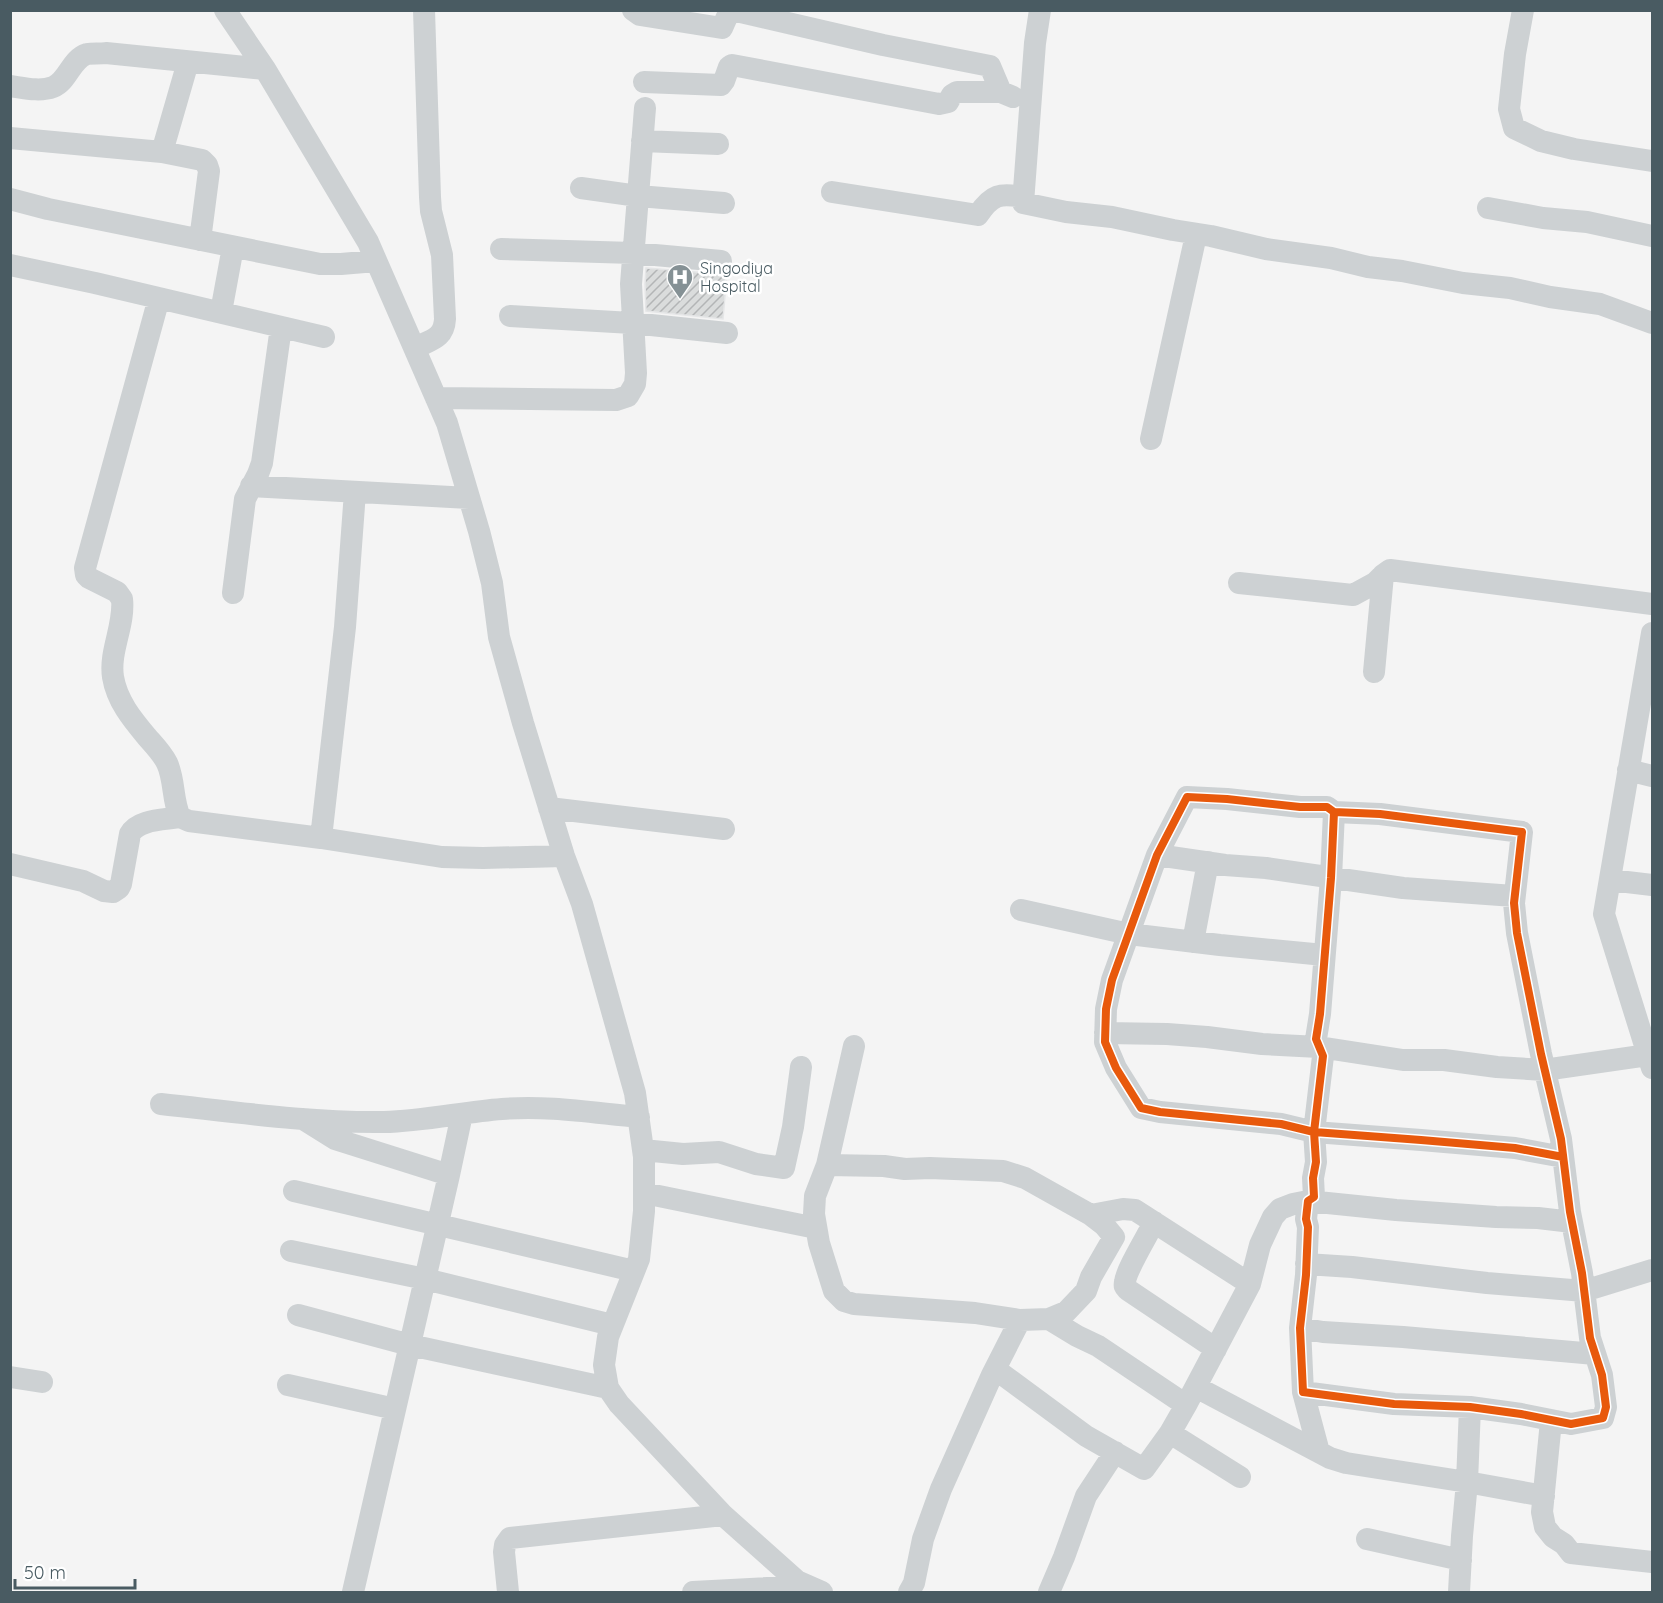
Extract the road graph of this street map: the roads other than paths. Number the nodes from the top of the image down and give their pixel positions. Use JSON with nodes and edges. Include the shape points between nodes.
{"nodes":[{"id":1,"x":225,"y":10,"type":"edge"},
{"id":2,"x":424,"y":10,"type":"edge"},
{"id":3,"x":633,"y":10,"type":"edge"},
{"id":4,"x":731,"y":10,"type":"edge"},
{"id":5,"x":1040,"y":10,"type":"edge"},
{"id":6,"x":1523,"y":10,"type":"edge"},
{"id":7,"x":188,"y":62,"type":"junction"},
{"id":8,"x":265,"y":69,"type":"junction"},
{"id":9,"x":644,"y":82,"type":"dead end"},
{"id":10,"x":10,"y":86,"type":"edge"},
{"id":11,"x":1001,"y":92,"type":"junction"},
{"id":12,"x":1031,"y":103,"type":"junction"},
{"id":13,"x":645,"y":108,"type":"dead end"},
{"id":14,"x":10,"y":138,"type":"edge"},
{"id":15,"x":642,"y":141,"type":"junction"},
{"id":16,"x":718,"y":144,"type":"dead end"},
{"id":17,"x":162,"y":153,"type":"junction"},
{"id":18,"x":1653,"y":161,"type":"edge"},
{"id":19,"x":581,"y":188,"type":"dead end"},
{"id":20,"x":832,"y":192,"type":"dead end"},
{"id":21,"x":638,"y":196,"type":"junction"},
{"id":22,"x":1023,"y":197,"type":"junction"},
{"id":23,"x":10,"y":199,"type":"edge"},
{"id":24,"x":724,"y":203,"type":"dead end"},
{"id":25,"x":1488,"y":208,"type":"dead end"},
{"id":26,"x":1196,"y":234,"type":"junction"},
{"id":27,"x":1653,"y":236,"type":"edge"},
{"id":28,"x":200,"y":240,"type":"junction"},
{"id":29,"x":233,"y":247,"type":"junction"},
{"id":30,"x":501,"y":249,"type":"dead end"},
{"id":31,"x":633,"y":253,"type":"junction"},
{"id":32,"x":376,"y":261,"type":"junction"},
{"id":33,"x":721,"y":261,"type":"dead end"},
{"id":34,"x":10,"y":265,"type":"edge"},
{"id":35,"x":159,"y":298,"type":"junction"},
{"id":36,"x":221,"y":312,"type":"junction"},
{"id":37,"x":510,"y":315,"type":"dead end"},
{"id":38,"x":632,"y":323,"type":"junction"},
{"id":39,"x":1653,"y":323,"type":"edge"},
{"id":40,"x":281,"y":327,"type":"junction"},
{"id":41,"x":727,"y":333,"type":"dead end"},
{"id":42,"x":324,"y":337,"type":"dead end"},
{"id":43,"x":415,"y":348,"type":"junction"},
{"id":44,"x":436,"y":398,"type":"junction"},
{"id":45,"x":1151,"y":439,"type":"dead end"},
{"id":46,"x":251,"y":486,"type":"junction"},
{"id":47,"x":355,"y":492,"type":"junction"},
{"id":48,"x":469,"y":498,"type":"junction"},
{"id":49,"x":1383,"y":574,"type":"junction"},
{"id":50,"x":1239,"y":583,"type":"dead end"},
{"id":51,"x":233,"y":593,"type":"dead end"},
{"id":52,"x":1653,"y":604,"type":"edge"},
{"id":53,"x":1653,"y":633,"type":"edge"},
{"id":54,"x":1374,"y":672,"type":"dead end"},
{"id":55,"x":1646,"y":706,"type":"edge"},
{"id":56,"x":1628,"y":771,"type":"junction"},
{"id":57,"x":1653,"y":776,"type":"edge"},
{"id":58,"x":549,"y":808,"type":"junction"},
{"id":59,"x":1334,"y":812,"type":"junction"},
{"id":60,"x":180,"y":817,"type":"junction"},
{"id":61,"x":724,"y":829,"type":"dead end"},
{"id":62,"x":321,"y":838,"type":"junction"},
{"id":63,"x":1157,"y":855,"type":"junction"},
{"id":64,"x":564,"y":856,"type":"junction"},
{"id":65,"x":1208,"y":862,"type":"junction"},
{"id":66,"x":10,"y":864,"type":"edge"},
{"id":67,"x":1331,"y":878,"type":"junction"},
{"id":68,"x":1610,"y":880,"type":"junction"},
{"id":69,"x":1653,"y":885,"type":"edge"},
{"id":70,"x":1514,"y":896,"type":"junction"},
{"id":71,"x":1021,"y":910,"type":"dead end"},
{"id":72,"x":1129,"y":934,"type":"junction"},
{"id":73,"x":1193,"y":942,"type":"junction"},
{"id":74,"x":1324,"y":955,"type":"junction"},
{"id":75,"x":1105,"y":1033,"type":"junction"},
{"id":76,"x":854,"y":1046,"type":"dead end"},
{"id":77,"x":1319,"y":1047,"type":"junction"},
{"id":78,"x":1650,"y":1062,"type":"edge"},
{"id":79,"x":801,"y":1067,"type":"dead end"},
{"id":80,"x":1544,"y":1070,"type":"junction"},
{"id":81,"x":161,"y":1104,"type":"dead end"},
{"id":82,"x":462,"y":1114,"type":"junction"},
{"id":83,"x":639,"y":1117,"type":"junction"},
{"id":84,"x":302,"y":1118,"type":"junction"},
{"id":85,"x":1314,"y":1132,"type":"junction"},
{"id":86,"x":643,"y":1150,"type":"junction"},
{"id":87,"x":1563,"y":1156,"type":"junction"},
{"id":88,"x":827,"y":1165,"type":"junction"},
{"id":89,"x":449,"y":1175,"type":"junction"},
{"id":90,"x":294,"y":1191,"type":"dead end"},
{"id":91,"x":644,"y":1194,"type":"junction"},
{"id":92,"x":1308,"y":1201,"type":"junction"},
{"id":93,"x":1091,"y":1215,"type":"junction"},
{"id":94,"x":1154,"y":1222,"type":"junction"},
{"id":95,"x":1572,"y":1222,"type":"junction"},
{"id":96,"x":437,"y":1226,"type":"junction"},
{"id":97,"x":816,"y":1228,"type":"junction"},
{"id":98,"x":291,"y":1251,"type":"dead end"},
{"id":99,"x":1306,"y":1264,"type":"junction"},
{"id":100,"x":1653,"y":1270,"type":"edge"},
{"id":101,"x":634,"y":1271,"type":"junction"},
{"id":102,"x":425,"y":1279,"type":"junction"},
{"id":103,"x":1250,"y":1284,"type":"junction"},
{"id":104,"x":1584,"y":1291,"type":"junction"},
{"id":105,"x":298,"y":1315,"type":"dead end"},
{"id":106,"x":1049,"y":1319,"type":"junction"},
{"id":107,"x":1020,"y":1320,"type":"junction"},
{"id":108,"x":612,"y":1325,"type":"junction"},
{"id":109,"x":1300,"y":1328,"type":"junction"},
{"id":110,"x":410,"y":1345,"type":"junction"},
{"id":111,"x":1216,"y":1349,"type":"junction"},
{"id":112,"x":1595,"y":1354,"type":"junction"},
{"id":113,"x":995,"y":1369,"type":"junction"},
{"id":114,"x":10,"y":1377,"type":"edge"},
{"id":115,"x":42,"y":1382,"type":"dead end"},
{"id":116,"x":288,"y":1386,"type":"dead end"},
{"id":117,"x":608,"y":1388,"type":"junction"},
{"id":118,"x":1303,"y":1392,"type":"junction"},
{"id":119,"x":1191,"y":1396,"type":"junction"},
{"id":120,"x":1470,"y":1407,"type":"junction"},
{"id":121,"x":395,"y":1409,"type":"junction"},
{"id":122,"x":1551,"y":1420,"type":"junction"},
{"id":123,"x":1170,"y":1433,"type":"junction"},
{"id":124,"x":1115,"y":1452,"type":"junction"},
{"id":125,"x":1319,"y":1452,"type":"junction"},
{"id":126,"x":1239,"y":1477,"type":"dead end"},
{"id":127,"x":1467,"y":1482,"type":"junction"},
{"id":128,"x":1544,"y":1496,"type":"junction"},
{"id":129,"x":723,"y":1515,"type":"junction"},
{"id":130,"x":1367,"y":1539,"type":"dead end"},
{"id":131,"x":1461,"y":1560,"type":"junction"},
{"id":132,"x":1653,"y":1562,"type":"edge"},
{"id":133,"x":815,"y":1589,"type":"edge"},
{"id":134,"x":353,"y":1593,"type":"edge"},
{"id":135,"x":508,"y":1593,"type":"edge"},
{"id":136,"x":693,"y":1593,"type":"edge"},
{"id":137,"x":909,"y":1593,"type":"edge"},
{"id":138,"x":1049,"y":1593,"type":"edge"},
{"id":139,"x":1460,"y":1593,"type":"edge"}],
"edges":[{"from":1,"to":8,"type":"street"},
{"from":2,"to":43,"type":"street","via":[[430,197],[442,255],[445,318],[441,334]]},
{"from":3,"to":4,"type":"street","via":[[640,15],[722,28]]},
{"from":4,"to":11,"type":"street","via":[[990,66]]},
{"from":5,"to":12,"type":"street"},
{"from":6,"to":18,"type":"street","via":[[1509,109],[1514,128],[1541,141],[1574,149]]},
{"from":7,"to":8,"type":"street"},
{"from":7,"to":10,"type":"street","via":[[88,54],[53,87]]},
{"from":7,"to":17,"type":"street"},
{"from":8,"to":32,"type":"street"},
{"from":9,"to":11,"type":"street","via":[[721,85],[732,65],[939,104],[948,102],[957,92]]},
{"from":11,"to":12,"type":"street"},
{"from":12,"to":22,"type":"street"},
{"from":13,"to":15,"type":"street"},
{"from":14,"to":17,"type":"street"},
{"from":15,"to":16,"type":"street"},
{"from":15,"to":21,"type":"street"},
{"from":17,"to":28,"type":"street","via":[[197,158],[207,165]]},
{"from":19,"to":21,"type":"street"},
{"from":20,"to":22,"type":"street","via":[[978,215],[995,196]]},
{"from":21,"to":24,"type":"street"},
{"from":21,"to":31,"type":"street"},
{"from":22,"to":26,"type":"street","via":[[1023,203]]},
{"from":23,"to":28,"type":"street"},
{"from":25,"to":27,"type":"street"},
{"from":26,"to":39,"type":"street","via":[[1368,267],[1600,304]]},
{"from":26,"to":45,"type":"street"},
{"from":28,"to":29,"type":"street"},
{"from":29,"to":32,"type":"street","via":[[320,264]]},
{"from":29,"to":36,"type":"street"},
{"from":30,"to":31,"type":"street"},
{"from":31,"to":33,"type":"street"},
{"from":31,"to":38,"type":"street"},
{"from":32,"to":43,"type":"street"},
{"from":34,"to":35,"type":"street"},
{"from":35,"to":36,"type":"street"},
{"from":35,"to":60,"type":"street","via":[[85,568],[89,578],[117,592],[122,599],[113,676],[132,719],[169,766]]},
{"from":36,"to":40,"type":"street"},
{"from":37,"to":38,"type":"street"},
{"from":38,"to":41,"type":"street"},
{"from":38,"to":44,"type":"street","via":[[635,384],[622,399]]},
{"from":40,"to":42,"type":"street"},
{"from":40,"to":46,"type":"street","via":[[262,463]]},
{"from":43,"to":44,"type":"street"},
{"from":44,"to":48,"type":"street"},
{"from":46,"to":47,"type":"street"},
{"from":46,"to":51,"type":"street","via":[[242,512]]},
{"from":47,"to":48,"type":"street"},
{"from":47,"to":62,"type":"street","via":[[345,627]]},
{"from":48,"to":58,"type":"street","via":[[492,583],[499,637]]},
{"from":49,"to":50,"type":"street","via":[[1353,595]]},
{"from":49,"to":52,"type":"street","via":[[1390,570]]},
{"from":49,"to":54,"type":"street"},
{"from":53,"to":55,"type":"street"},
{"from":55,"to":56,"type":"street"},
{"from":56,"to":57,"type":"street"},
{"from":56,"to":68,"type":"street"},
{"from":58,"to":61,"type":"street"},
{"from":58,"to":64,"type":"street"},
{"from":59,"to":63,"type":"street","via":[[1327,807],[1187,797]]},
{"from":59,"to":67,"type":"street"},
{"from":59,"to":70,"type":"street","via":[[1522,832]]},
{"from":60,"to":62,"type":"street"},
{"from":60,"to":66,"type":"street","via":[[133,829],[121,884],[113,892]]},
{"from":62,"to":64,"type":"street","via":[[442,857]]},
{"from":63,"to":65,"type":"street"},
{"from":63,"to":72,"type":"street"},
{"from":64,"to":83,"type":"street","via":[[582,904]]},
{"from":65,"to":67,"type":"street"},
{"from":65,"to":73,"type":"street"},
{"from":67,"to":70,"type":"street"},
{"from":67,"to":74,"type":"street"},
{"from":68,"to":69,"type":"street"},
{"from":68,"to":78,"type":"street","via":[[1604,914]]},
{"from":70,"to":80,"type":"street","via":[[1521,957]]},
{"from":71,"to":72,"type":"street"},
{"from":72,"to":73,"type":"street"},
{"from":72,"to":75,"type":"street","via":[[1112,980]]},
{"from":73,"to":74,"type":"street"},
{"from":74,"to":77,"type":"street","via":[[1316,1039]]},
{"from":75,"to":77,"type":"street","via":[[1167,1034]]},
{"from":75,"to":85,"type":"street","via":[[1116,1068],[1141,1108],[1281,1124]]},
{"from":76,"to":88,"type":"street"},
{"from":77,"to":80,"type":"street","via":[[1402,1060]]},
{"from":77,"to":85,"type":"street","via":[[1323,1056]]},
{"from":78,"to":80,"type":"street"},
{"from":79,"to":86,"type":"street","via":[[784,1168],[719,1152]]},
{"from":80,"to":87,"type":"street"},
{"from":81,"to":84,"type":"street"},
{"from":82,"to":83,"type":"street","via":[[526,1108]]},
{"from":82,"to":84,"type":"street","via":[[386,1122]]},
{"from":82,"to":89,"type":"street"},
{"from":83,"to":86,"type":"street"},
{"from":84,"to":89,"type":"street","via":[[335,1138]]},
{"from":85,"to":87,"type":"street","via":[[1515,1148]]},
{"from":85,"to":92,"type":"street","via":[[1314,1197]]},
{"from":86,"to":91,"type":"street"},
{"from":87,"to":95,"type":"street"},
{"from":88,"to":93,"type":"street","via":[[1003,1171],[1025,1178]]},
{"from":88,"to":97,"type":"street","via":[[815,1196]]},
{"from":89,"to":96,"type":"street"},
{"from":90,"to":96,"type":"street"},
{"from":91,"to":97,"type":"street"},
{"from":91,"to":101,"type":"street","via":[[639,1259]]},
{"from":92,"to":95,"type":"street"},
{"from":92,"to":99,"type":"street"},
{"from":92,"to":103,"type":"street","via":[[1280,1209],[1273,1217],[1260,1245]]},
{"from":93,"to":94,"type":"street","via":[[1129,1208]]},
{"from":93,"to":106,"type":"street","via":[[1114,1237],[1086,1291],[1066,1312]]},
{"from":94,"to":103,"type":"street"},
{"from":94,"to":111,"type":"street","via":[[1128,1272],[1125,1287]]},
{"from":95,"to":104,"type":"street"},
{"from":96,"to":101,"type":"street"},
{"from":96,"to":102,"type":"street"},
{"from":97,"to":107,"type":"street","via":[[834,1291],[844,1301]]},
{"from":98,"to":102,"type":"street"},
{"from":99,"to":104,"type":"street"},
{"from":99,"to":109,"type":"street"},
{"from":100,"to":104,"type":"street"},
{"from":101,"to":108,"type":"street"},
{"from":102,"to":108,"type":"street"},
{"from":102,"to":110,"type":"street"},
{"from":103,"to":111,"type":"street"},
{"from":104,"to":112,"type":"street"},
{"from":105,"to":110,"type":"street"},
{"from":106,"to":107,"type":"street"},
{"from":106,"to":119,"type":"street"},
{"from":107,"to":113,"type":"street"},
{"from":108,"to":117,"type":"street","via":[[604,1365]]},
{"from":109,"to":112,"type":"street"},
{"from":109,"to":118,"type":"street"},
{"from":110,"to":117,"type":"street"},
{"from":110,"to":121,"type":"street"},
{"from":111,"to":119,"type":"street"},
{"from":112,"to":122,"type":"street","via":[[1606,1407],[1603,1418],[1571,1424]]},
{"from":113,"to":124,"type":"street","via":[[1086,1436]]},
{"from":113,"to":137,"type":"street","via":[[931,1515]]},
{"from":114,"to":115,"type":"street"},
{"from":116,"to":121,"type":"street"},
{"from":117,"to":129,"type":"street"},
{"from":118,"to":120,"type":"street","via":[[1394,1404]]},
{"from":118,"to":125,"type":"street"},
{"from":119,"to":123,"type":"street"},
{"from":119,"to":125,"type":"street"},
{"from":120,"to":122,"type":"street"},
{"from":120,"to":127,"type":"street"},
{"from":121,"to":134,"type":"street"},
{"from":122,"to":128,"type":"street"},
{"from":123,"to":124,"type":"street","via":[[1144,1469]]},
{"from":123,"to":126,"type":"street"},
{"from":124,"to":138,"type":"street","via":[[1086,1497]]},
{"from":125,"to":127,"type":"street","via":[[1346,1463]]},
{"from":127,"to":128,"type":"street"},
{"from":127,"to":131,"type":"street"},
{"from":128,"to":132,"type":"street","via":[[1545,1527],[1571,1553]]},
{"from":129,"to":133,"type":"street","via":[[797,1581]]},
{"from":129,"to":135,"type":"street","via":[[510,1538],[504,1552]]},
{"from":130,"to":131,"type":"street"},
{"from":131,"to":139,"type":"street"},
{"from":133,"to":136,"type":"street"}]}
